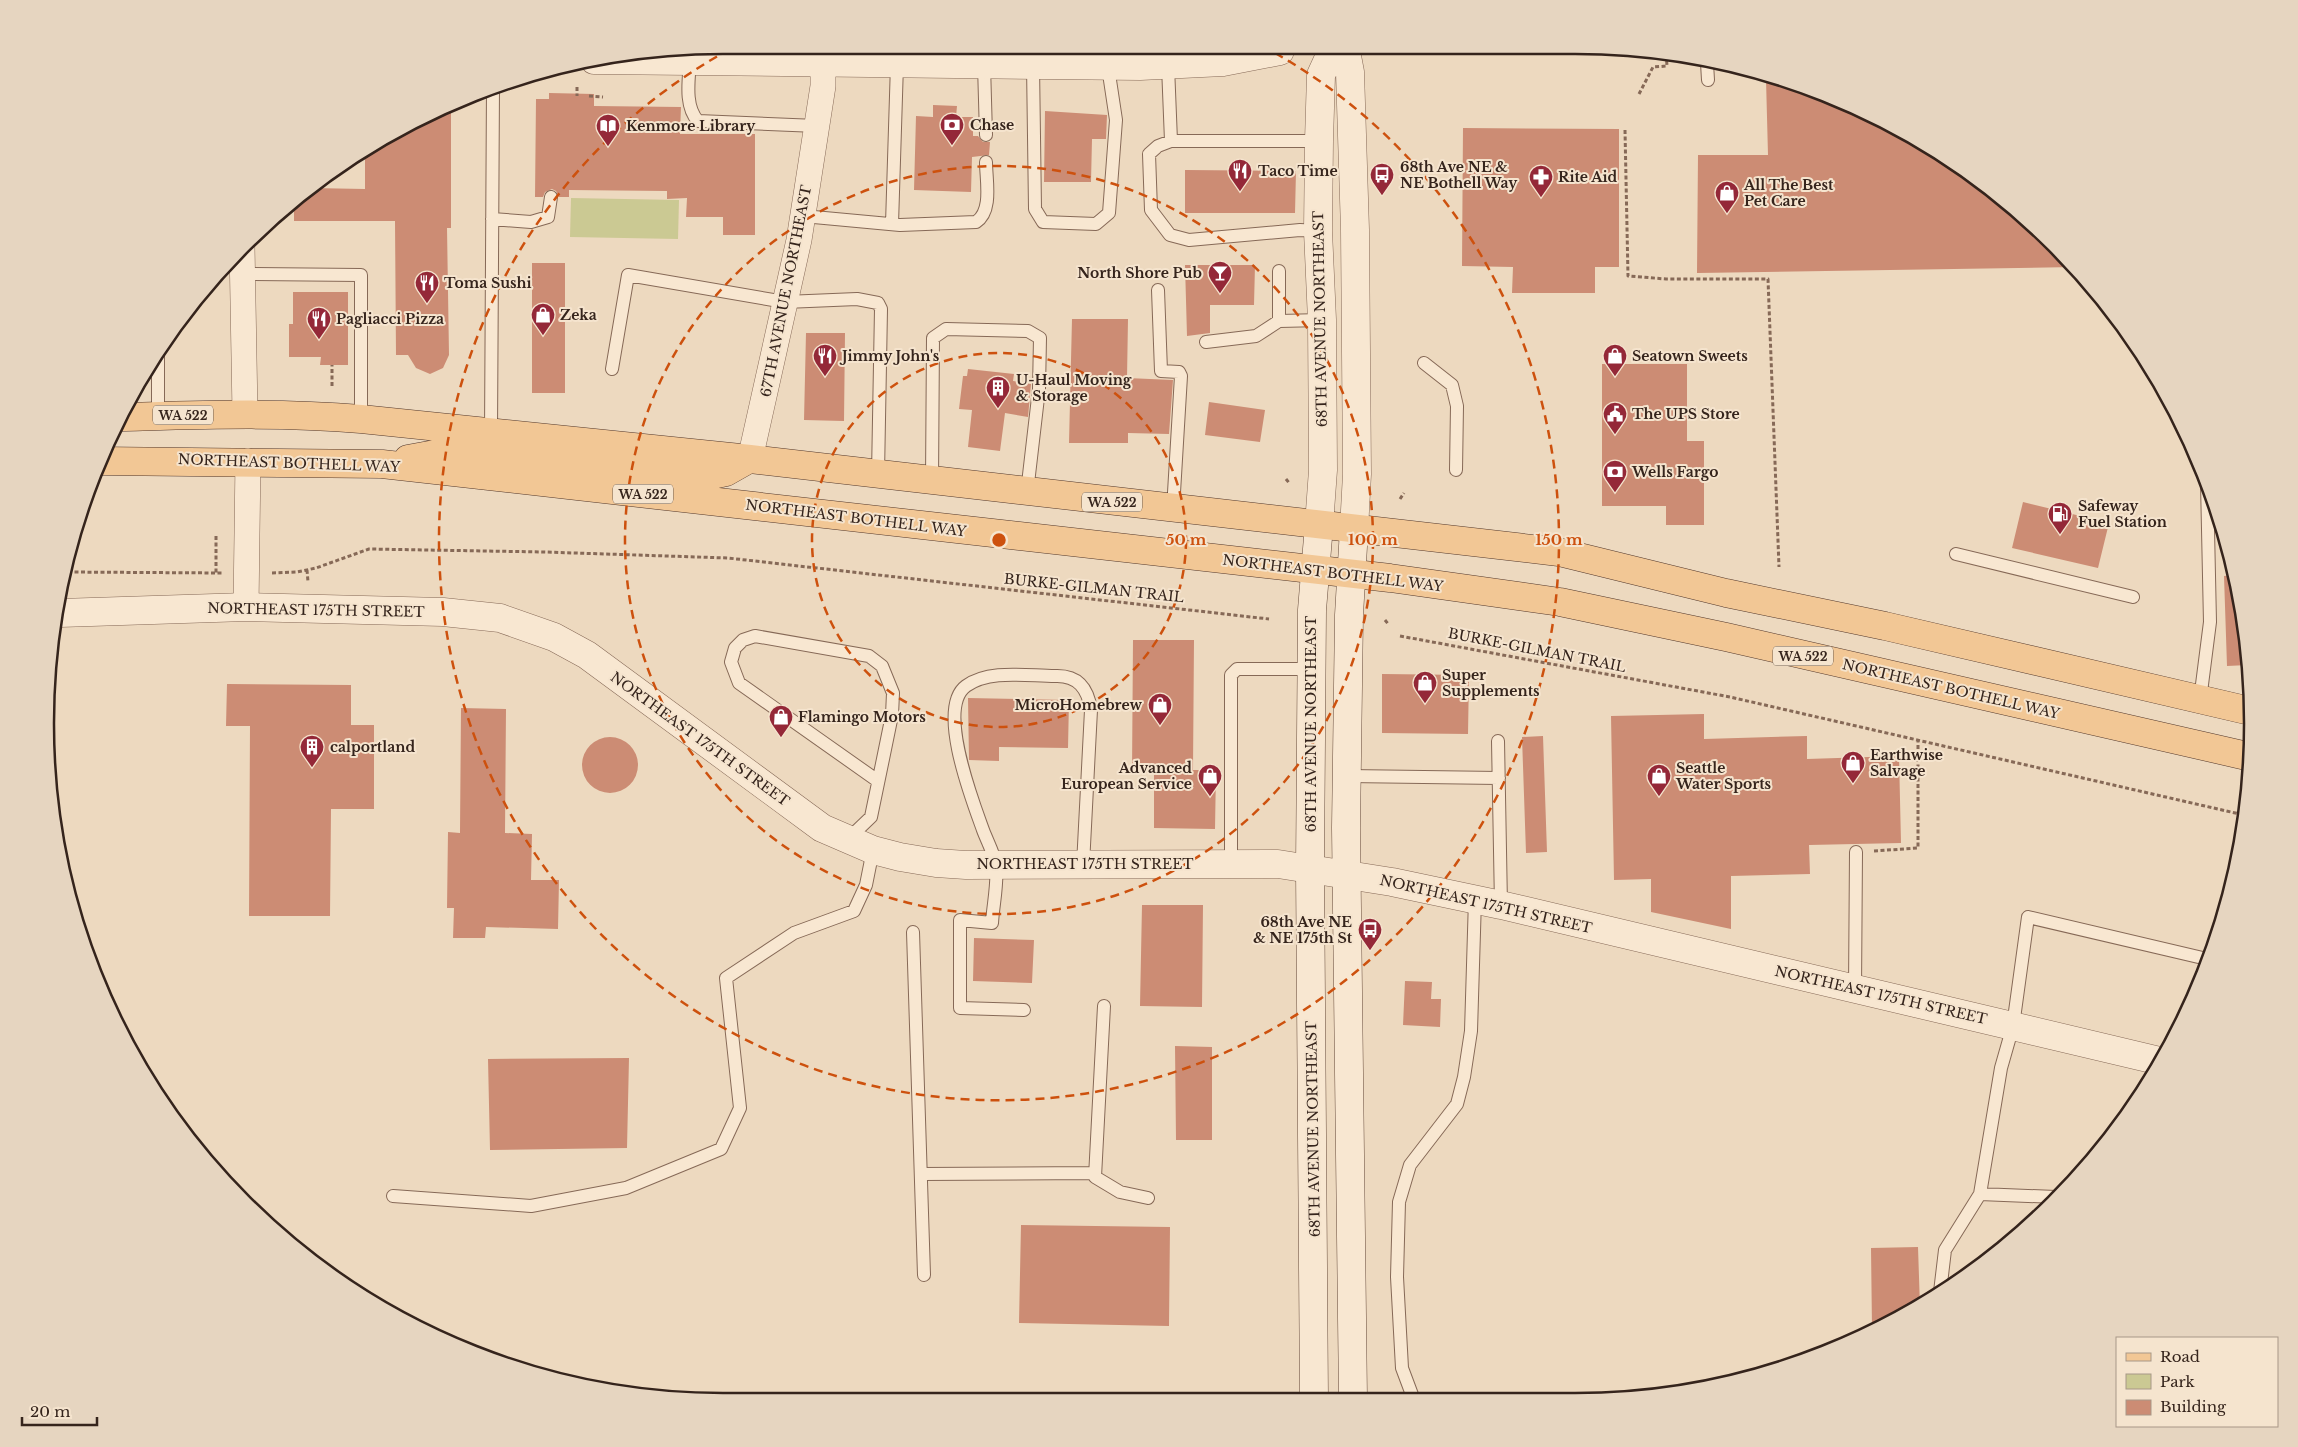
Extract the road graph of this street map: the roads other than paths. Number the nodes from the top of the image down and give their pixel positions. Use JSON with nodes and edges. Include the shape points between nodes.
{"nodes":[{"id":1,"x":1264,"y":54,"type":"edge"},
{"id":2,"x":1331,"y":54,"type":"edge"},
{"id":3,"x":1347,"y":54,"type":"edge"},
{"id":4,"x":823,"y":57,"type":"edge"},
{"id":5,"x":631,"y":60,"type":"edge"},
{"id":6,"x":690,"y":60,"type":"junction"},
{"id":7,"x":897,"y":64,"type":"junction"},
{"id":8,"x":984,"y":65,"type":"junction"},
{"id":9,"x":1033,"y":65,"type":"junction"},
{"id":10,"x":1108,"y":66,"type":"junction"},
{"id":11,"x":1168,"y":66,"type":"junction"},
{"id":12,"x":1707,"y":68,"type":"edge"},
{"id":13,"x":1708,"y":80,"type":"dead end"},
{"id":14,"x":493,"y":95,"type":"edge"},
{"id":15,"x":816,"y":126,"type":"junction"},
{"id":16,"x":986,"y":135,"type":"dead end"},
{"id":17,"x":1319,"y":140,"type":"junction"},
{"id":18,"x":1171,"y":141,"type":"junction"},
{"id":19,"x":986,"y":162,"type":"dead end"},
{"id":20,"x":551,"y":197,"type":"dead end"},
{"id":21,"x":803,"y":216,"type":"junction"},
{"id":22,"x":492,"y":219,"type":"junction"},
{"id":23,"x":892,"y":224,"type":"junction"},
{"id":24,"x":1318,"y":231,"type":"junction"},
{"id":25,"x":242,"y":258,"type":"edge"},
{"id":26,"x":1279,"y":271,"type":"dead end"},
{"id":27,"x":243,"y":274,"type":"junction"},
{"id":28,"x":1158,"y":290,"type":"dead end"},
{"id":29,"x":785,"y":302,"type":"junction"},
{"id":30,"x":1322,"y":320,"type":"junction"},
{"id":31,"x":1279,"y":321,"type":"junction"},
{"id":32,"x":1206,"y":342,"type":"dead end"},
{"id":33,"x":1424,"y":364,"type":"dead end"},
{"id":34,"x":612,"y":368,"type":"dead end"},
{"id":35,"x":154,"y":372,"type":"edge"},
{"id":36,"x":245,"y":413,"type":"junction"},
{"id":37,"x":158,"y":416,"type":"junction"},
{"id":38,"x":128,"y":417,"type":"edge"},
{"id":39,"x":361,"y":419,"type":"junction"},
{"id":40,"x":491,"y":432,"type":"junction"},
{"id":41,"x":119,"y":436,"type":"edge"},
{"id":42,"x":750,"y":459,"type":"junction"},
{"id":43,"x":108,"y":460,"type":"edge"},
{"id":44,"x":248,"y":461,"type":"junction"},
{"id":45,"x":382,"y":464,"type":"junction"},
{"id":46,"x":1456,"y":470,"type":"dead end"},
{"id":47,"x":878,"y":474,"type":"junction"},
{"id":48,"x":932,"y":480,"type":"junction"},
{"id":49,"x":1027,"y":492,"type":"junction"},
{"id":50,"x":2207,"y":504,"type":"edge"},
{"id":51,"x":1173,"y":509,"type":"junction"},
{"id":52,"x":1318,"y":525,"type":"junction"},
{"id":53,"x":1354,"y":529,"type":"junction"},
{"id":54,"x":1956,"y":554,"type":"dead end"},
{"id":55,"x":1315,"y":569,"type":"junction"},
{"id":56,"x":1352,"y":573,"type":"junction"},
{"id":57,"x":2133,"y":597,"type":"dead end"},
{"id":58,"x":246,"y":607,"type":"junction"},
{"id":59,"x":63,"y":613,"type":"edge"},
{"id":60,"x":1312,"y":669,"type":"junction"},
{"id":61,"x":2200,"y":700,"type":"junction"},
{"id":62,"x":2244,"y":710,"type":"edge"},
{"id":63,"x":1498,"y":741,"type":"dead end"},
{"id":64,"x":2243,"y":755,"type":"edge"},
{"id":65,"x":1348,"y":776,"type":"junction"},
{"id":66,"x":1499,"y":778,"type":"junction"},
{"id":67,"x":878,"y":781,"type":"junction"},
{"id":68,"x":847,"y":840,"type":"junction"},
{"id":69,"x":874,"y":850,"type":"junction"},
{"id":70,"x":1856,"y":852,"type":"road end"},
{"id":71,"x":1231,"y":864,"type":"junction"},
{"id":72,"x":996,"y":865,"type":"junction"},
{"id":73,"x":1083,"y":865,"type":"junction"},
{"id":74,"x":1310,"y":869,"type":"junction"},
{"id":75,"x":1347,"y":874,"type":"junction"},
{"id":76,"x":1488,"y":902,"type":"junction"},
{"id":77,"x":913,"y":932,"type":"dead end"},
{"id":78,"x":2202,"y":958,"type":"edge"},
{"id":79,"x":1855,"y":989,"type":"junction"},
{"id":80,"x":1104,"y":1006,"type":"dead end"},
{"id":81,"x":1024,"y":1010,"type":"dead end"},
{"id":82,"x":2013,"y":1026,"type":"junction"},
{"id":83,"x":2154,"y":1060,"type":"edge"},
{"id":84,"x":1095,"y":1173,"type":"junction"},
{"id":85,"x":920,"y":1174,"type":"junction"},
{"id":86,"x":1980,"y":1194,"type":"junction"},
{"id":87,"x":393,"y":1196,"type":"dead end"},
{"id":88,"x":2048,"y":1197,"type":"edge"},
{"id":89,"x":1148,"y":1198,"type":"dead end"},
{"id":90,"x":924,"y":1274,"type":"dead end"},
{"id":91,"x":1941,"y":1284,"type":"edge"},
{"id":92,"x":1314,"y":1393,"type":"edge"},
{"id":93,"x":1353,"y":1393,"type":"edge"},
{"id":94,"x":1411,"y":1393,"type":"edge"}],
"edges":[{"from":1,"to":11,"type":"street","via":[[1223,62]]},
{"from":2,"to":17,"type":"street","name":"68TH AVENUE NORTHEAST","via":[[1321,75]]},
{"from":3,"to":53,"type":"street","via":[[1350,72],[1354,230],[1357,474]]},
{"from":4,"to":6,"type":"street"},
{"from":4,"to":7,"type":"street"},
{"from":4,"to":15,"type":"street","name":"67TH AVENUE NORTHEAST","via":[[823,86]]},
{"from":5,"to":6,"type":"street"},
{"from":6,"to":15,"type":"lane","via":[[690,105],[692,115],[698,121]]},
{"from":7,"to":8,"type":"street"},
{"from":7,"to":23,"type":"lane"},
{"from":8,"to":9,"type":"street"},
{"from":8,"to":16,"type":"lane"},
{"from":9,"to":10,"type":"street"},
{"from":9,"to":10,"type":"lane","via":[[1035,210],[1043,222],[1096,224],[1109,213],[1115,149],[1116,120]]},
{"from":10,"to":11,"type":"street"},
{"from":11,"to":18,"type":"lane"},
{"from":12,"to":13,"type":"lane"},
{"from":14,"to":22,"type":"lane"},
{"from":15,"to":21,"type":"street","name":"67TH AVENUE NORTHEAST"},
{"from":17,"to":18,"type":"lane"},
{"from":17,"to":24,"type":"street","name":"68TH AVENUE NORTHEAST"},
{"from":18,"to":24,"type":"lane","via":[[1149,154],[1151,210],[1170,235],[1189,240]]},
{"from":19,"to":23,"type":"lane","via":[[987,208],[983,218],[976,222]]},
{"from":20,"to":22,"type":"lane","via":[[548,217],[531,222]]},
{"from":21,"to":23,"type":"lane"},
{"from":21,"to":29,"type":"street","name":"67TH AVENUE NORTHEAST"},
{"from":22,"to":40,"type":"lane"},
{"from":24,"to":30,"type":"street","name":"68TH AVENUE NORTHEAST"},
{"from":25,"to":27,"type":"street"},
{"from":26,"to":31,"type":"lane"},
{"from":27,"to":36,"type":"street"},
{"from":27,"to":39,"type":"lane","via":[[361,275]]},
{"from":28,"to":51,"type":"lane","via":[[1161,371],[1179,372],[1181,376]]},
{"from":29,"to":34,"type":"lane","via":[[628,275]]},
{"from":29,"to":42,"type":"street","name":"67TH AVENUE NORTHEAST"},
{"from":29,"to":47,"type":"lane","via":[[857,299],[878,303],[881,308]]},
{"from":30,"to":31,"type":"lane"},
{"from":30,"to":52,"type":"street","name":"68TH AVENUE NORTHEAST","via":[[1323,470]]},
{"from":31,"to":32,"type":"lane","via":[[1256,336]]},
{"from":33,"to":46,"type":"lane","via":[[1452,385],[1457,406]]},
{"from":35,"to":37,"type":"lane"},
{"from":36,"to":37,"type":"main road","number":"WA 522"},
{"from":36,"to":39,"type":"main road","number":"WA 522"},
{"from":36,"to":41,"type":"main road","via":[[201,433]]},
{"from":37,"to":38,"type":"main road","number":"WA 522"},
{"from":39,"to":40,"type":"main road","number":"WA 522"},
{"from":40,"to":42,"type":"main road","number":"WA 522"},
{"from":42,"to":45,"type":"main road","via":[[726,472],[698,478],[457,450]]},
{"from":42,"to":47,"type":"main road","number":"WA 522"},
{"from":43,"to":44,"type":"main road","name":"NORTHEAST BOTHELL WAY","number":"WA 522"},
{"from":44,"to":45,"type":"main road","name":"NORTHEAST BOTHELL WAY","number":"WA 522"},
{"from":44,"to":58,"type":"street"},
{"from":45,"to":55,"type":"main road","name":"NORTHEAST BOTHELL WAY","number":"WA 522"},
{"from":47,"to":48,"type":"main road","number":"WA 522"},
{"from":48,"to":49,"type":"main road","number":"WA 522"},
{"from":48,"to":49,"type":"lane","via":[[933,338],[946,330],[1028,331],[1040,338],[1039,389]]},
{"from":49,"to":51,"type":"main road","number":"WA 522"},
{"from":50,"to":61,"type":"lane","via":[[2210,622]]},
{"from":51,"to":52,"type":"main road","number":"WA 522"},
{"from":52,"to":53,"type":"main road","number":"WA 522"},
{"from":52,"to":55,"type":"street","name":"68TH AVENUE NORTHEAST"},
{"from":53,"to":56,"type":"street"},
{"from":53,"to":61,"type":"main road","number":"WA 522","via":[[1559,552]]},
{"from":54,"to":57,"type":"lane"},
{"from":55,"to":56,"type":"main road","name":"NORTHEAST BOTHELL WAY","number":"WA 522"},
{"from":55,"to":60,"type":"street","name":"68TH AVENUE NORTHEAST"},
{"from":56,"to":64,"type":"main road","name":"NORTHEAST BOTHELL WAY","number":"WA 522","via":[[1560,602]]},
{"from":56,"to":65,"type":"street"},
{"from":58,"to":59,"type":"street","name":"NORTHEAST 175TH STREET"},
{"from":58,"to":68,"type":"street","name":"NORTHEAST 175TH STREET","via":[[443,612],[500,618],[554,637],[587,655],[822,828]]},
{"from":60,"to":71,"type":"lane","via":[[1237,669],[1231,675]]},
{"from":60,"to":74,"type":"street","name":"68TH AVENUE NORTHEAST"},
{"from":61,"to":62,"type":"main road","number":"WA 522"},
{"from":63,"to":66,"type":"lane"},
{"from":65,"to":66,"type":"lane"},
{"from":65,"to":75,"type":"street"},
{"from":66,"to":76,"type":"lane"},
{"from":67,"to":67,"type":"lane","via":[[892,715],[892,693],[882,666],[869,656],[755,636],[743,640],[735,648],[731,662],[739,683]]},
{"from":67,"to":68,"type":"lane","via":[[871,817]]},
{"from":68,"to":69,"type":"street","name":"NORTHEAST 175TH STREET"},
{"from":69,"to":72,"type":"street","name":"NORTHEAST 175TH STREET","via":[[936,864]]},
{"from":69,"to":87,"type":"lane","via":[[866,886],[854,911],[794,933],[726,978],[740,1108],[721,1149],[626,1188],[531,1206]]},
{"from":70,"to":79,"type":"lane"},
{"from":71,"to":73,"type":"street","name":"NORTHEAST 175TH STREET"},
{"from":71,"to":74,"type":"street","name":"NORTHEAST 175TH STREET","via":[[1278,864]]},
{"from":72,"to":73,"type":"street","name":"NORTHEAST 175TH STREET"},
{"from":72,"to":73,"type":"lane","via":[[958,753],[955,731],[955,710],[964,687],[993,676],[1062,676],[1081,684],[1089,696]]},
{"from":72,"to":81,"type":"lane","via":[[992,923],[960,920],[960,1008]]},
{"from":74,"to":75,"type":"street","name":"NORTHEAST 175TH STREET"},
{"from":74,"to":92,"type":"street","name":"68TH AVENUE NORTHEAST"},
{"from":75,"to":76,"type":"street","name":"NORTHEAST 175TH STREET"},
{"from":75,"to":93,"type":"street"},
{"from":76,"to":79,"type":"street","name":"NORTHEAST 175TH STREET"},
{"from":76,"to":94,"type":"lane","via":[[1464,1077],[1457,1104],[1410,1165],[1399,1202],[1397,1277],[1402,1368]]},
{"from":77,"to":85,"type":"lane"},
{"from":78,"to":82,"type":"lane","via":[[2028,917]]},
{"from":79,"to":82,"type":"street","name":"NORTHEAST 175TH STREET"},
{"from":80,"to":84,"type":"lane"},
{"from":82,"to":83,"type":"street","name":"NORTHEAST 175TH STREET"},
{"from":82,"to":86,"type":"lane","via":[[2001,1068]]},
{"from":84,"to":85,"type":"lane"},
{"from":84,"to":89,"type":"lane","via":[[1095,1177],[1120,1192]]},
{"from":85,"to":90,"type":"lane"},
{"from":86,"to":88,"type":"lane"},
{"from":86,"to":91,"type":"lane","via":[[1946,1250]]}]}
